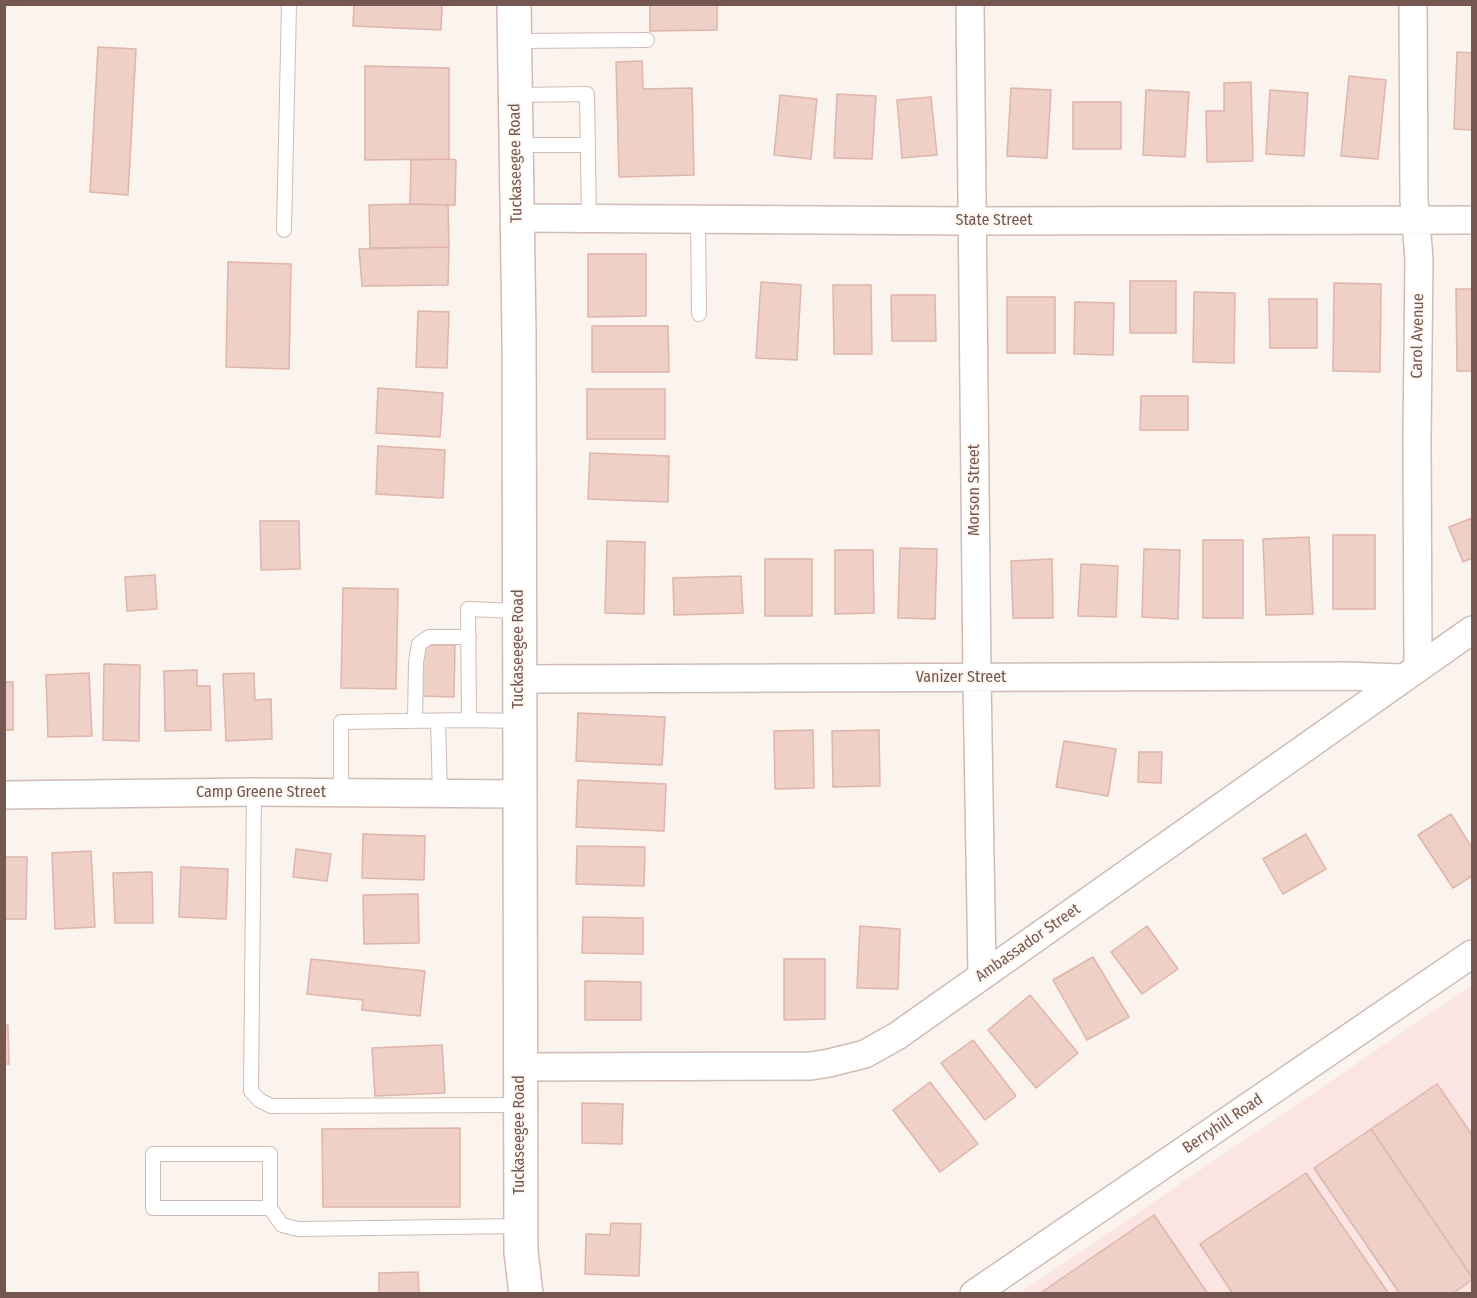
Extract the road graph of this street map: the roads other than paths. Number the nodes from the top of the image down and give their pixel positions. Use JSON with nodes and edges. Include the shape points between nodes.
{"nodes":[{"id":1,"x":289,"y":4,"type":"edge"},
{"id":2,"x":514,"y":4,"type":"edge"},
{"id":3,"x":970,"y":4,"type":"edge"},
{"id":4,"x":1413,"y":4,"type":"edge"},
{"id":5,"x":647,"y":40,"type":"dead end"},
{"id":6,"x":514,"y":41,"type":"junction"},
{"id":7,"x":515,"y":95,"type":"junction"},
{"id":8,"x":515,"y":145,"type":"junction"},
{"id":9,"x":588,"y":145,"type":"junction"},
{"id":10,"x":516,"y":218,"type":"junction"},
{"id":11,"x":589,"y":219,"type":"junction"},
{"id":12,"x":698,"y":219,"type":"junction"},
{"id":13,"x":1417,"y":220,"type":"junction"},
{"id":14,"x":1473,"y":220,"type":"edge"},
{"id":15,"x":973,"y":221,"type":"junction"},
{"id":16,"x":284,"y":230,"type":"dead end"},
{"id":17,"x":699,"y":314,"type":"dead end"},
{"id":18,"x":518,"y":611,"type":"junction"},
{"id":19,"x":1473,"y":630,"type":"edge"},
{"id":20,"x":469,"y":637,"type":"junction"},
{"id":21,"x":1410,"y":672,"type":"junction"},
{"id":22,"x":977,"y":677,"type":"junction"},
{"id":23,"x":519,"y":679,"type":"junction"},
{"id":24,"x":469,"y":720,"type":"junction"},
{"id":25,"x":415,"y":721,"type":"junction"},
{"id":26,"x":438,"y":721,"type":"junction"},
{"id":27,"x":519,"y":721,"type":"junction"},
{"id":28,"x":254,"y":792,"type":"junction"},
{"id":29,"x":341,"y":792,"type":"junction"},
{"id":30,"x":440,"y":794,"type":"junction"},
{"id":31,"x":518,"y":794,"type":"junction"},
{"id":32,"x":4,"y":795,"type":"edge"},
{"id":33,"x":1473,"y":954,"type":"edge"},
{"id":34,"x":982,"y":975,"type":"junction"},
{"id":35,"x":520,"y":1067,"type":"junction"},
{"id":36,"x":520,"y":1105,"type":"junction"},
{"id":37,"x":270,"y":1208,"type":"junction"},
{"id":38,"x":521,"y":1226,"type":"junction"},
{"id":39,"x":985,"y":1290,"type":"edge"},
{"id":40,"x":526,"y":1293,"type":"edge"}],
"edges":[{"from":1,"to":16,"type":"lane"},
{"from":2,"to":6,"type":"main road","name":"Tuckaseegee Road"},
{"from":3,"to":15,"type":"street","name":"Morson Street"},
{"from":4,"to":13,"type":"street","name":"Carol Avenue"},
{"from":5,"to":6,"type":"lane"},
{"from":6,"to":7,"type":"main road","name":"Tuckaseegee Road"},
{"from":7,"to":8,"type":"main road","name":"Tuckaseegee Road"},
{"from":7,"to":9,"type":"lane","via":[[588,94]]},
{"from":8,"to":9,"type":"lane"},
{"from":8,"to":10,"type":"main road","name":"Tuckaseegee Road"},
{"from":9,"to":11,"type":"lane"},
{"from":10,"to":11,"type":"street","name":"State Street"},
{"from":10,"to":18,"type":"main road","name":"Tuckaseegee Road"},
{"from":11,"to":12,"type":"street","name":"State Street"},
{"from":12,"to":15,"type":"street","name":"State Street"},
{"from":12,"to":17,"type":"lane"},
{"from":13,"to":14,"type":"street","name":"State Street"},
{"from":13,"to":15,"type":"street","name":"State Street"},
{"from":13,"to":21,"type":"street","name":"Carol Avenue","via":[[1417,437]]},
{"from":15,"to":22,"type":"street","name":"Morson Street"},
{"from":18,"to":20,"type":"lane","via":[[468,609]]},
{"from":18,"to":23,"type":"main road","name":"Tuckaseegee Road"},
{"from":19,"to":21,"type":"street","name":"Ambassador Street"},
{"from":20,"to":24,"type":"lane"},
{"from":20,"to":25,"type":"lane","via":[[429,637],[419,644]]},
{"from":21,"to":22,"type":"street","name":"Vanizer Street"},
{"from":21,"to":34,"type":"street","name":"Ambassador Street"},
{"from":22,"to":23,"type":"street","name":"Vanizer Street"},
{"from":22,"to":34,"type":"street","name":"Morson Street"},
{"from":23,"to":27,"type":"main road","name":"Tuckaseegee Road"},
{"from":24,"to":26,"type":"lane"},
{"from":24,"to":27,"type":"lane"},
{"from":25,"to":26,"type":"lane"},
{"from":25,"to":29,"type":"lane","via":[[341,722]]},
{"from":26,"to":30,"type":"lane"},
{"from":27,"to":31,"type":"main road","name":"Tuckaseegee Road"},
{"from":28,"to":29,"type":"street","name":"Camp Greene Street"},
{"from":28,"to":32,"type":"street","name":"Camp Greene Street"},
{"from":28,"to":36,"type":"lane","via":[[251,1091],[271,1106]]},
{"from":29,"to":30,"type":"street","name":"Camp Greene Street"},
{"from":30,"to":31,"type":"street","name":"Camp Greene Street"},
{"from":31,"to":35,"type":"main road","name":"Tuckaseegee Road"},
{"from":33,"to":39,"type":"street","name":"Berryhill Road"},
{"from":34,"to":35,"type":"street","name":"Ambassador Street","via":[[897,1036],[865,1054],[830,1064]]},
{"from":35,"to":36,"type":"main road","name":"Tuckaseegee Road"},
{"from":36,"to":38,"type":"main road","name":"Tuckaseegee Road"},
{"from":37,"to":37,"type":"lane","via":[[270,1154],[153,1154],[153,1208]]},
{"from":37,"to":38,"type":"lane","via":[[282,1225],[298,1229]]},
{"from":38,"to":40,"type":"main road","name":"Tuckaseegee Road"}]}
